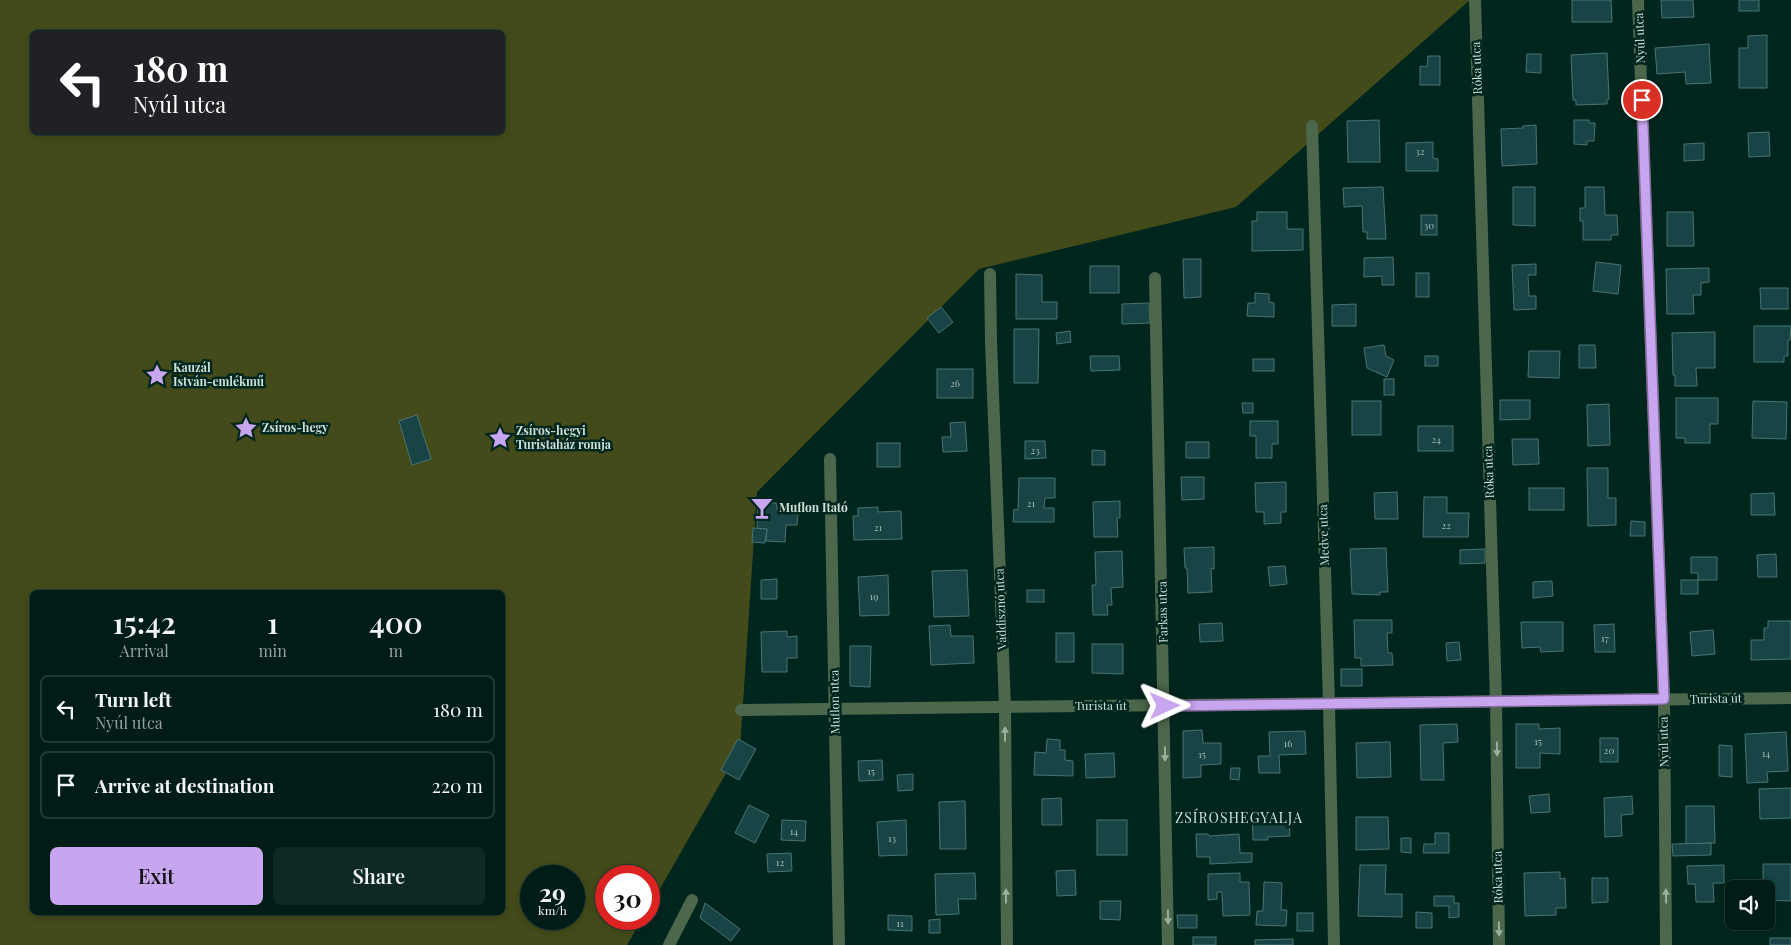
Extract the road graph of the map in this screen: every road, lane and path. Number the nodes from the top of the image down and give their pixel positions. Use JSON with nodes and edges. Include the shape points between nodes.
{"nodes":[{"id":1,"x":1475,"y":0,"type":"edge"},
{"id":2,"x":1638,"y":0,"type":"edge"},
{"id":3,"x":1312,"y":126,"type":"dead end"},
{"id":4,"x":990,"y":274,"type":"dead end"},
{"id":5,"x":1155,"y":278,"type":"dead end"},
{"id":6,"x":830,"y":459,"type":"dead end"},
{"id":7,"x":1791,"y":698,"type":"edge"},
{"id":8,"x":1664,"y":699,"type":"junction"},
{"id":9,"x":1496,"y":700,"type":"junction"},
{"id":10,"x":1329,"y":704,"type":"junction"},
{"id":11,"x":1165,"y":706,"type":"junction"},
{"id":12,"x":1005,"y":707,"type":"junction"},
{"id":13,"x":836,"y":709,"type":"junction"},
{"id":14,"x":741,"y":710,"type":"dead end"},
{"id":15,"x":692,"y":900,"type":"dead end"},
{"id":16,"x":669,"y":945,"type":"edge"},
{"id":17,"x":839,"y":945,"type":"edge"},
{"id":18,"x":1007,"y":945,"type":"edge"},
{"id":19,"x":1168,"y":945,"type":"edge"},
{"id":20,"x":1334,"y":945,"type":"edge"},
{"id":21,"x":1499,"y":945,"type":"edge"},
{"id":22,"x":1666,"y":945,"type":"edge"}],
"edges":[{"from":1,"to":9,"type":"street","name":"Róka utca"},
{"from":2,"to":8,"type":"street","name":"Nyúl utca"},
{"from":3,"to":10,"type":"street","name":"Medve utca"},
{"from":4,"to":12,"type":"street","name":"Vaddisznó utca"},
{"from":5,"to":11,"type":"street","name":"Farkas utca"},
{"from":6,"to":13,"type":"street","name":"Muflon utca"},
{"from":7,"to":8,"type":"street","name":"Turista út"},
{"from":8,"to":9,"type":"street","name":"Turista út"},
{"from":22,"to":8,"type":"street","name":"Nyúl utca","one_way":true},
{"from":9,"to":10,"type":"street","name":"Turista út"},
{"from":9,"to":21,"type":"street","name":"Róka utca","one_way":true},
{"from":10,"to":11,"type":"street","name":"Turista út"},
{"from":10,"to":20,"type":"street","name":"Medve utca"},
{"from":11,"to":12,"type":"street","name":"Turista út"},
{"from":11,"to":19,"type":"street","name":"Farkas utca","one_way":true},
{"from":12,"to":13,"type":"street","name":"Turista út"},
{"from":18,"to":12,"type":"street","name":"Vaddisznó utca","one_way":true},
{"from":13,"to":14,"type":"street","name":"Turista út"},
{"from":13,"to":17,"type":"street","name":"Muflon utca"},
{"from":15,"to":16,"type":"street"}]}
